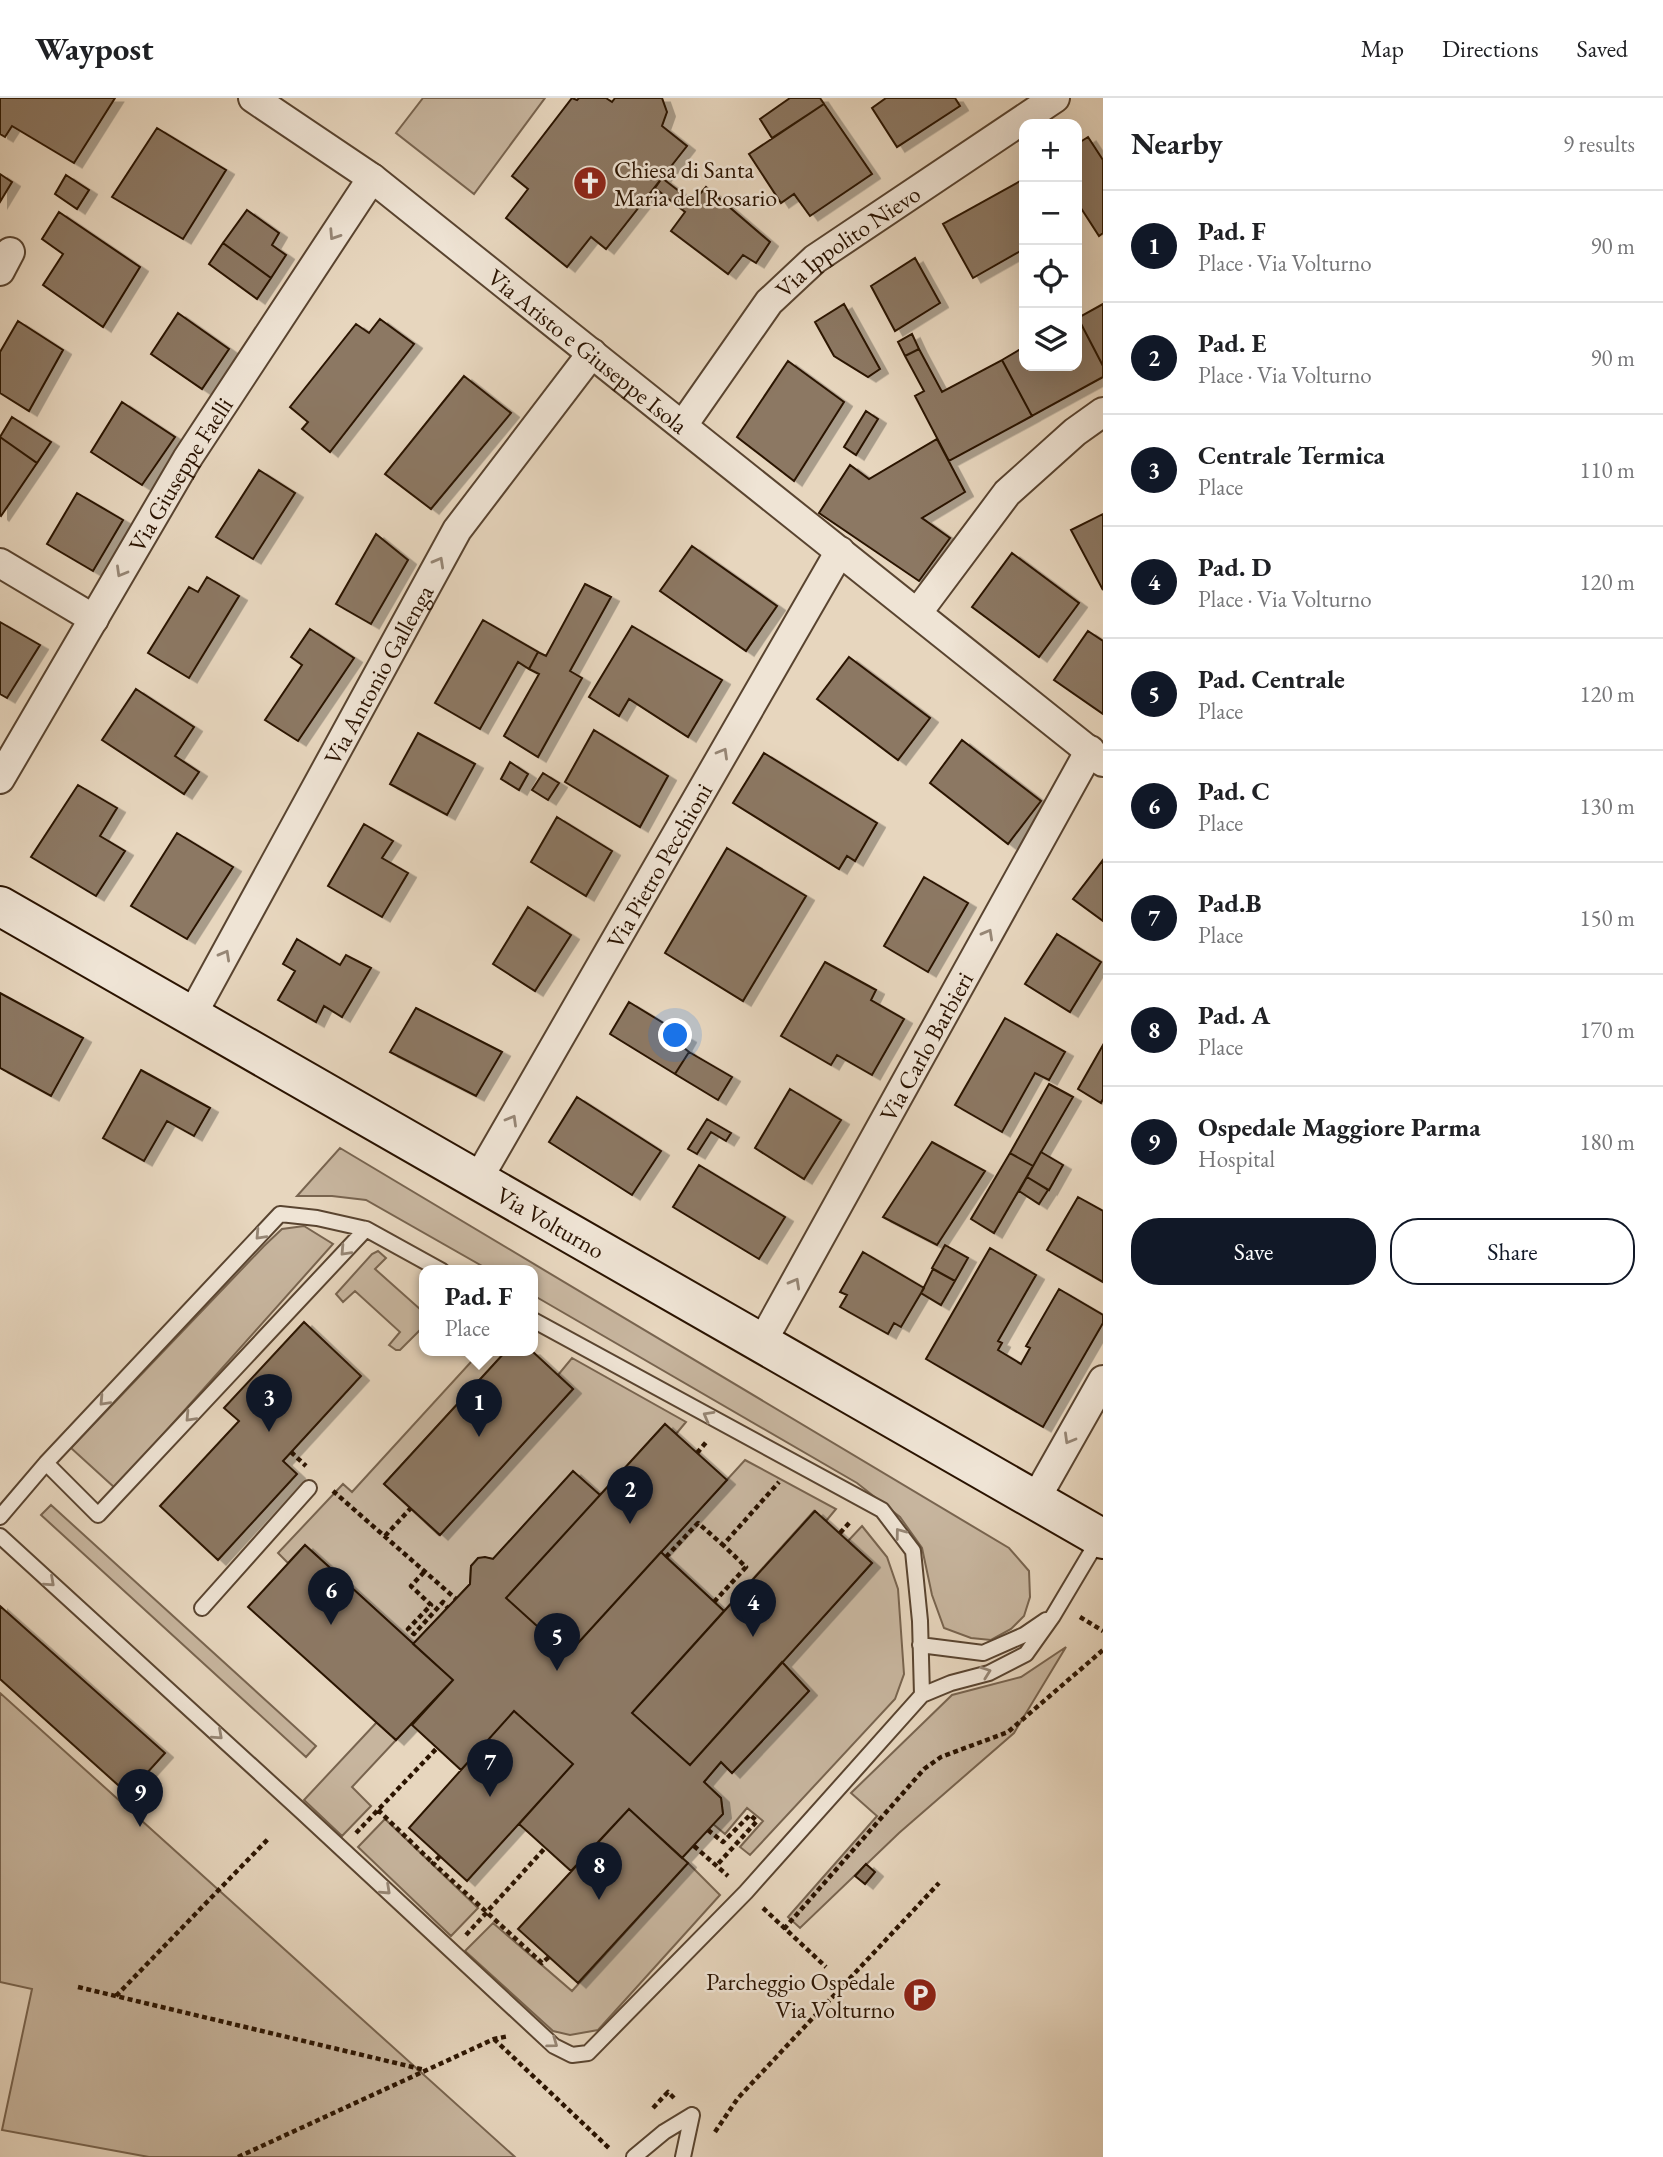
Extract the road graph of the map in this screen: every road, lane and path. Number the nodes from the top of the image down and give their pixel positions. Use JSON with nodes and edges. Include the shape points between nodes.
{"nodes":[{"id":1,"x":253,"y":98,"type":"edge"},
{"id":2,"x":1055,"y":98,"type":"edge"},
{"id":3,"x":372,"y":178,"type":"junction"},
{"id":4,"x":592,"y":353,"type":"junction"},
{"id":5,"x":1103,"y":412,"type":"edge"},
{"id":6,"x":683,"y":425,"type":"junction"},
{"id":7,"x":840,"y":551,"type":"junction"},
{"id":8,"x":0,"y":563,"type":"edge"},
{"id":9,"x":918,"y":612,"type":"junction"},
{"id":10,"x":94,"y":619,"type":"junction"},
{"id":11,"x":1096,"y":756,"type":"edge"},
{"id":12,"x":0,"y":779,"type":"edge"},
{"id":13,"x":0,"y":906,"type":"edge"},
{"id":14,"x":192,"y":1015,"type":"junction"},
{"id":15,"x":478,"y":1179,"type":"junction"},
{"id":16,"x":366,"y":1229,"type":"junction"},
{"id":17,"x":431,"y":1265,"type":"edge"},
{"id":18,"x":538,"y":1323,"type":"edge"},
{"id":19,"x":762,"y":1342,"type":"junction"},
{"id":20,"x":1103,"y":1380,"type":"edge"},
{"id":21,"x":291,"y":1452,"type":"dead end"},
{"id":22,"x":46,"y":1463,"type":"junction"},
{"id":23,"x":796,"y":1464,"type":"junction"},
{"id":24,"x":309,"y":1469,"type":"dead end"},
{"id":25,"x":327,"y":1487,"type":"dead end"},
{"id":26,"x":309,"y":1488,"type":"dead end"},
{"id":27,"x":1035,"y":1500,"type":"junction"},
{"id":28,"x":411,"y":1508,"type":"dead end"},
{"id":29,"x":0,"y":1517,"type":"edge"},
{"id":30,"x":0,"y":1536,"type":"edge"},
{"id":31,"x":384,"y":1536,"type":"junction"},
{"id":32,"x":1102,"y":1538,"type":"edge"},
{"id":33,"x":723,"y":1545,"type":"junction"},
{"id":34,"x":666,"y":1557,"type":"dead end"},
{"id":35,"x":424,"y":1572,"type":"junction"},
{"id":36,"x":456,"y":1599,"type":"dead end"},
{"id":37,"x":714,"y":1602,"type":"dead end"},
{"id":38,"x":202,"y":1608,"type":"dead end"},
{"id":39,"x":448,"y":1608,"type":"dead end"},
{"id":40,"x":1053,"y":1616,"type":"junction"},
{"id":41,"x":920,"y":1645,"type":"junction"},
{"id":42,"x":1103,"y":1650,"type":"edge"},
{"id":43,"x":922,"y":1695,"type":"junction"},
{"id":44,"x":437,"y":1748,"type":"dead end"},
{"id":45,"x":378,"y":1810,"type":"junction"},
{"id":46,"x":708,"y":1830,"type":"dead end"},
{"id":47,"x":269,"y":1838,"type":"dead end"},
{"id":48,"x":545,"y":1847,"type":"dead end"},
{"id":49,"x":341,"y":1848,"type":"junction"},
{"id":50,"x":440,"y":1856,"type":"dead end"},
{"id":51,"x":433,"y":1863,"type":"junction"},
{"id":52,"x":716,"y":1866,"type":"dead end"},
{"id":53,"x":939,"y":1883,"type":"dead end"},
{"id":54,"x":487,"y":1912,"type":"junction"},
{"id":55,"x":784,"y":1929,"type":"dead end"},
{"id":56,"x":451,"y":1951,"type":"junction"},
{"id":57,"x":549,"y":1957,"type":"dead end"},
{"id":58,"x":78,"y":1987,"type":"dead end"},
{"id":59,"x":116,"y":1996,"type":"junction"},
{"id":60,"x":537,"y":2031,"type":"junction"},
{"id":61,"x":494,"y":2039,"type":"junction"},
{"id":62,"x":425,"y":2070,"type":"junction"},
{"id":63,"x":651,"y":2110,"type":"dead end"},
{"id":64,"x":692,"y":2115,"type":"junction"},
{"id":65,"x":620,"y":2143,"type":"dead end"},
{"id":66,"x":238,"y":2157,"type":"edge"},
{"id":67,"x":634,"y":2157,"type":"edge"},
{"id":68,"x":683,"y":2157,"type":"edge"}],
"edges":[{"from":1,"to":3,"type":"street","name":"Via Aristo e Giuseppe Isola"},
{"from":2,"to":6,"type":"street","name":"Via Ippolito Nievo","via":[[815,260],[769,302]]},
{"from":3,"to":4,"type":"street","name":"Via Aristo e Giuseppe Isola"},
{"from":3,"to":10,"type":"street","name":"Via Giuseppe Faelli","one_way":true,"via":[[187,458]]},
{"from":4,"to":6,"type":"street","name":"Via Aristo e Giuseppe Isola"},
{"from":14,"to":4,"type":"street","name":"Via Antonio Gallenga","one_way":true,"via":[[457,530]]},
{"from":5,"to":9,"type":"street","via":[[1007,493]]},
{"from":6,"to":7,"type":"street","name":"Via Aristo e Giuseppe Isola"},
{"from":7,"to":9,"type":"street","name":"Via Aristo e Giuseppe Isola"},
{"from":15,"to":7,"type":"street","name":"Via Pietro Pecchioni","one_way":true},
{"from":8,"to":10,"type":"street"},
{"from":9,"to":11,"type":"street","name":"Via Aristo e Giuseppe Isola"},
{"from":10,"to":12,"type":"street","name":"Via Giuseppe Faelli"},
{"from":19,"to":11,"type":"street","name":"Via Carlo Barbieri","one_way":true},
{"from":13,"to":14,"type":"street","name":"Via Volturno"},
{"from":14,"to":15,"type":"street","name":"Via Volturno"},
{"from":15,"to":19,"type":"street","name":"Via Volturno"},
{"from":16,"to":17,"type":"lane"},
{"from":16,"to":22,"type":"lane","one_way":true,"via":[[280,1214]]},
{"from":16,"to":22,"type":"lane","one_way":true,"via":[[98,1515]]},
{"from":23,"to":18,"type":"lane","one_way":true},
{"from":19,"to":27,"type":"street","name":"Via Volturno"},
{"from":20,"to":27,"type":"street","one_way":true},
{"from":21,"to":24,"type":"path"},
{"from":22,"to":29,"type":"lane"},
{"from":23,"to":33,"type":"path"},
{"from":41,"to":23,"type":"lane","one_way":true,"via":[[914,1551],[882,1510]]},
{"from":25,"to":31,"type":"path"},
{"from":26,"to":38,"type":"lane"},
{"from":27,"to":32,"type":"street","name":"Via Volturno"},
{"from":28,"to":31,"type":"path"},
{"from":30,"to":49,"type":"lane","one_way":true},
{"from":31,"to":35,"type":"path"},
{"from":32,"to":40,"type":"lane"},
{"from":33,"to":34,"type":"path","via":[[698,1523]]},
{"from":33,"to":37,"type":"path","via":[[747,1567]]},
{"from":35,"to":36,"type":"path"},
{"from":35,"to":39,"type":"path","via":[[411,1586],[431,1605],[408,1629],[414,1634],[443,1602]]},
{"from":40,"to":41,"type":"lane","via":[[984,1653]]},
{"from":43,"to":40,"type":"lane","one_way":true,"via":[[989,1673],[1026,1654]]},
{"from":41,"to":43,"type":"lane"},
{"from":42,"to":55,"type":"path","via":[[1008,1732],[941,1757],[924,1769]]},
{"from":60,"to":43,"type":"lane","one_way":true,"via":[[572,2055],[588,2053],[746,1892]]},
{"from":44,"to":45,"type":"path"},
{"from":45,"to":49,"type":"path"},
{"from":45,"to":51,"type":"path"},
{"from":46,"to":52,"type":"path","via":[[723,1842],[750,1815],[757,1821]]},
{"from":47,"to":59,"type":"path"},
{"from":48,"to":54,"type":"path"},
{"from":49,"to":56,"type":"lane","one_way":true},
{"from":50,"to":51,"type":"path"},
{"from":51,"to":54,"type":"path"},
{"from":53,"to":64,"type":"path","via":[[738,2098],[713,2134]]},
{"from":54,"to":56,"type":"path"},
{"from":54,"to":57,"type":"path","via":[[542,1964]]},
{"from":56,"to":60,"type":"lane"},
{"from":58,"to":59,"type":"path"},
{"from":59,"to":62,"type":"path"},
{"from":60,"to":61,"type":"path"},
{"from":61,"to":62,"type":"path"},
{"from":61,"to":65,"type":"path","via":[[613,2151]]},
{"from":62,"to":66,"type":"path"},
{"from":63,"to":64,"type":"path","via":[[668,2092]]},
{"from":64,"to":67,"type":"lane"},
{"from":64,"to":68,"type":"lane"}]}
